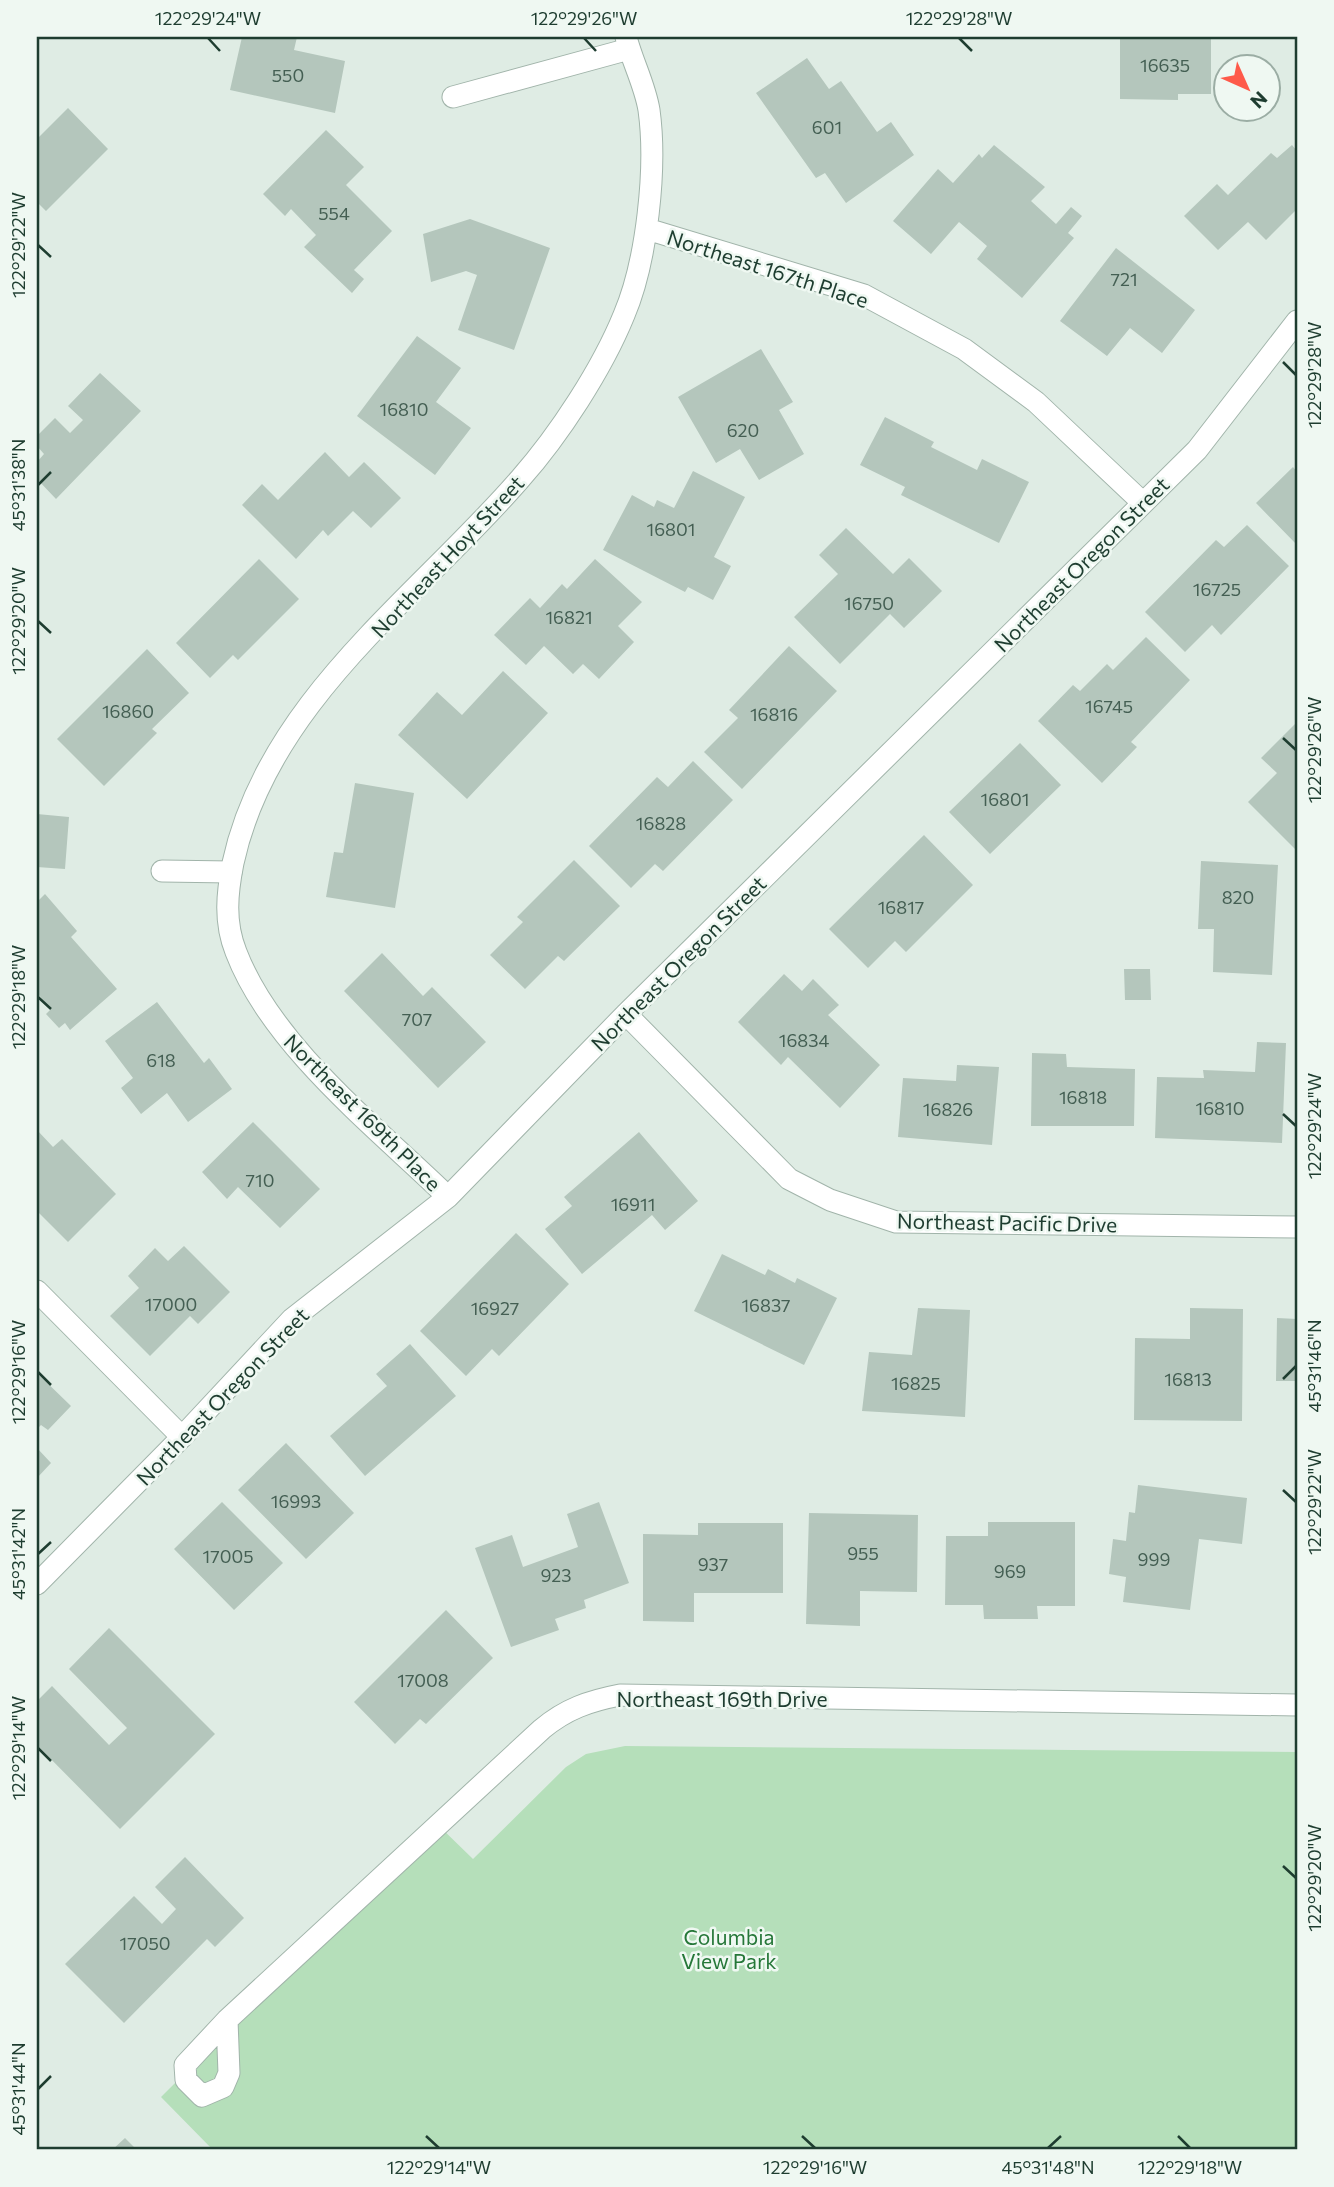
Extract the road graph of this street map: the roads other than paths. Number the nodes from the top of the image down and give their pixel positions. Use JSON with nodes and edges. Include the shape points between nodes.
{"nodes":[{"id":1,"x":627,"y":43,"type":"edge"},
{"id":2,"x":453,"y":97,"type":"dead end"},
{"id":3,"x":647,"y":229,"type":"junction"},
{"id":4,"x":1297,"y":321,"type":"edge"},
{"id":5,"x":1143,"y":503,"type":"junction"},
{"id":6,"x":162,"y":871,"type":"dead end"},
{"id":7,"x":231,"y":872,"type":"junction"},
{"id":8,"x":626,"y":1014,"type":"junction"},
{"id":9,"x":448,"y":1196,"type":"junction"},
{"id":10,"x":1297,"y":1227,"type":"edge"},
{"id":11,"x":37,"y":1291,"type":"edge"},
{"id":12,"x":182,"y":1437,"type":"junction"},
{"id":13,"x":37,"y":1584,"type":"edge"},
{"id":14,"x":1297,"y":1705,"type":"edge"},
{"id":15,"x":227,"y":2020,"type":"dead end"}],
"edges":[{"from":1,"to":2,"type":"street"},
{"from":1,"to":3,"type":"street","name":"Northeast 167th Place","via":[[649,108]]},
{"from":3,"to":5,"type":"street","name":"Northeast 167th Place","via":[[864,295],[964,349],[1036,402]]},
{"from":3,"to":7,"type":"street","name":"Northeast Hoyt Street","via":[[625,314],[592,377],[522,477],[329,680],[279,748],[240,828]]},
{"from":4,"to":5,"type":"street","name":"Northeast Oregon Street","via":[[1197,450]]},
{"from":5,"to":8,"type":"street","name":"Northeast Oregon Street"},
{"from":6,"to":7,"type":"street"},
{"from":7,"to":9,"type":"street","name":"Northeast 169th Place","via":[[226,912],[235,951],[265,1010],[292,1046]]},
{"from":8,"to":9,"type":"street","name":"Northeast Oregon Street"},
{"from":8,"to":10,"type":"street","name":"Northeast Pacific Drive","via":[[789,1179],[830,1200],[896,1222]]},
{"from":9,"to":12,"type":"street","name":"Northeast Oregon Street","via":[[292,1320]]},
{"from":11,"to":12,"type":"street"},
{"from":12,"to":13,"type":"street","name":"Northeast Oregon Street"},
{"from":14,"to":15,"type":"street","name":"Northeast 169th Drive","via":[[620,1695],[590,1701],[562,1713],[542,1729]]}]}
